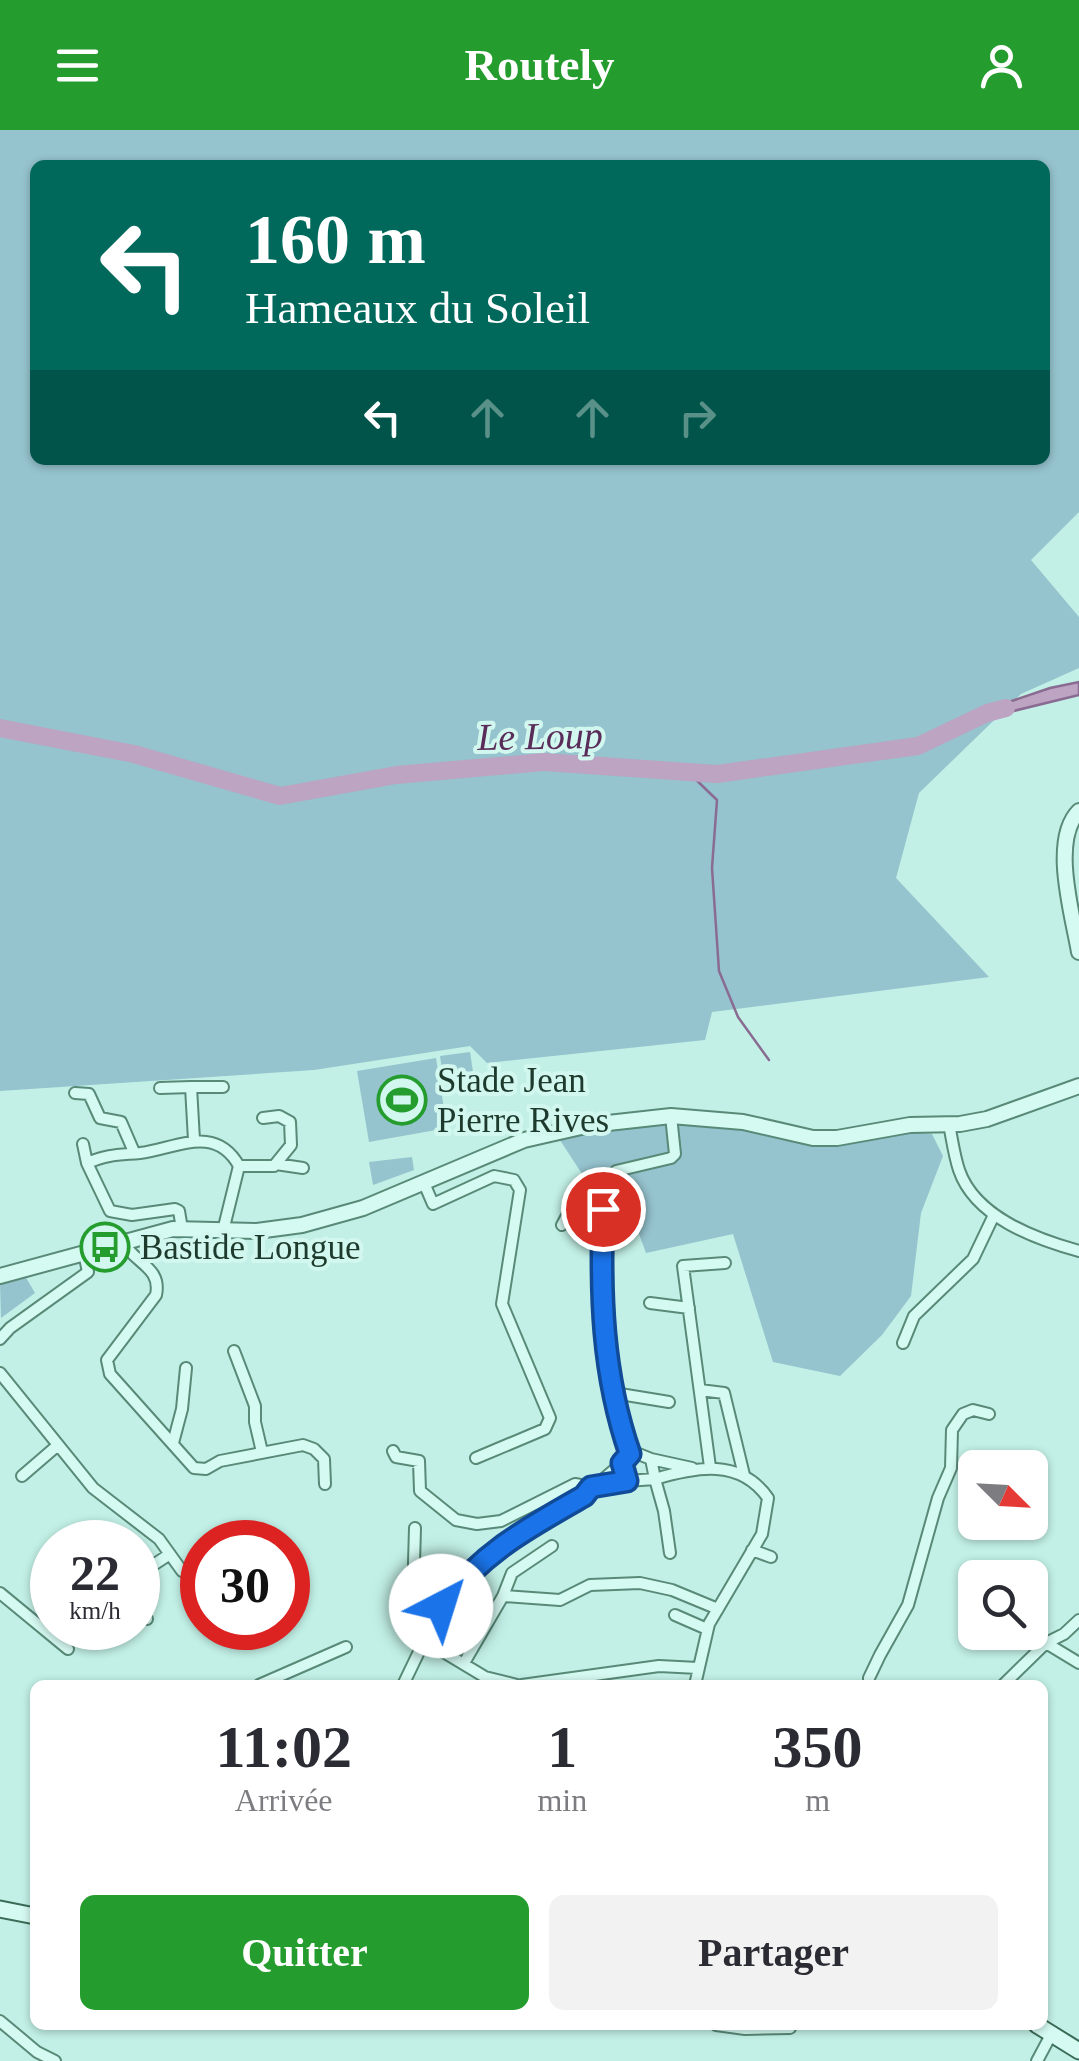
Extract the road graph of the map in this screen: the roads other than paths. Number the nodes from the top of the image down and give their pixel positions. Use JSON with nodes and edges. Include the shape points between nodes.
{"nodes":[{"id":1,"x":1079,"y":811,"type":"edge"},
{"id":2,"x":1079,"y":952,"type":"edge"},
{"id":3,"x":1079,"y":1086,"type":"edge"},
{"id":4,"x":191,"y":1087,"type":"junction"},
{"id":5,"x":223,"y":1087,"type":"dead end"},
{"id":6,"x":160,"y":1088,"type":"dead end"},
{"id":7,"x":75,"y":1093,"type":"dead end"},
{"id":8,"x":671,"y":1116,"type":"junction"},
{"id":9,"x":262,"y":1118,"type":"dead end"},
{"id":10,"x":949,"y":1124,"type":"junction"},
{"id":11,"x":194,"y":1140,"type":"junction"},
{"id":12,"x":82,"y":1144,"type":"dead end"},
{"id":13,"x":134,"y":1152,"type":"junction"},
{"id":14,"x":87,"y":1163,"type":"junction"},
{"id":15,"x":276,"y":1164,"type":"junction"},
{"id":16,"x":239,"y":1166,"type":"junction"},
{"id":17,"x":303,"y":1168,"type":"dead end"},
{"id":18,"x":424,"y":1182,"type":"junction"},
{"id":19,"x":606,"y":1194,"type":"junction"},
{"id":20,"x":994,"y":1215,"type":"junction"},
{"id":21,"x":562,"y":1225,"type":"dead end"},
{"id":22,"x":182,"y":1228,"type":"junction"},
{"id":23,"x":223,"y":1231,"type":"junction"},
{"id":24,"x":123,"y":1242,"type":"junction"},
{"id":25,"x":1079,"y":1251,"type":"edge"},
{"id":26,"x":84,"y":1252,"type":"junction"},
{"id":27,"x":725,"y":1263,"type":"dead end"},
{"id":28,"x":0,"y":1276,"type":"edge"},
{"id":29,"x":650,"y":1303,"type":"dead end"},
{"id":30,"x":688,"y":1308,"type":"junction"},
{"id":31,"x":0,"y":1340,"type":"edge"},
{"id":32,"x":903,"y":1343,"type":"dead end"},
{"id":33,"x":234,"y":1351,"type":"dead end"},
{"id":34,"x":186,"y":1368,"type":"dead end"},
{"id":35,"x":0,"y":1374,"type":"edge"},
{"id":36,"x":700,"y":1390,"type":"junction"},
{"id":37,"x":614,"y":1393,"type":"junction"},
{"id":38,"x":669,"y":1402,"type":"dead end"},
{"id":39,"x":988,"y":1414,"type":"dead end"},
{"id":40,"x":173,"y":1443,"type":"junction"},
{"id":41,"x":58,"y":1445,"type":"junction"},
{"id":42,"x":393,"y":1451,"type":"dead end"},
{"id":43,"x":262,"y":1452,"type":"junction"},
{"id":44,"x":476,"y":1458,"type":"dead end"},
{"id":45,"x":626,"y":1458,"type":"junction"},
{"id":46,"x":651,"y":1459,"type":"junction"},
{"id":47,"x":710,"y":1467,"type":"junction"},
{"id":48,"x":692,"y":1468,"type":"junction"},
{"id":49,"x":744,"y":1475,"type":"junction"},
{"id":50,"x":22,"y":1476,"type":"dead end"},
{"id":51,"x":655,"y":1479,"type":"junction"},
{"id":52,"x":627,"y":1481,"type":"junction"},
{"id":53,"x":325,"y":1484,"type":"dead end"},
{"id":54,"x":591,"y":1487,"type":"junction"},
{"id":55,"x":415,"y":1528,"type":"dead end"},
{"id":56,"x":552,"y":1546,"type":"dead end"},
{"id":57,"x":752,"y":1550,"type":"junction"},
{"id":58,"x":670,"y":1553,"type":"dead end"},
{"id":59,"x":170,"y":1554,"type":"junction"},
{"id":60,"x":770,"y":1557,"type":"dead end"},
{"id":61,"x":160,"y":1561,"type":"edge"},
{"id":62,"x":180,"y":1567,"type":"edge"},
{"id":63,"x":0,"y":1593,"type":"edge"},
{"id":64,"x":503,"y":1596,"type":"junction"},
{"id":65,"x":718,"y":1609,"type":"junction"},
{"id":66,"x":675,"y":1615,"type":"dead end"},
{"id":67,"x":30,"y":1618,"type":"edge"},
{"id":68,"x":1079,"y":1620,"type":"edge"},
{"id":69,"x":707,"y":1630,"type":"junction"},
{"id":70,"x":422,"y":1640,"type":"junction"},
{"id":71,"x":1048,"y":1642,"type":"edge"},
{"id":72,"x":1048,"y":1644,"type":"edge"},
{"id":73,"x":346,"y":1647,"type":"dead end"},
{"id":74,"x":1039,"y":1650,"type":"edge"},
{"id":75,"x":1079,"y":1662,"type":"edge"},
{"id":76,"x":464,"y":1663,"type":"junction"},
{"id":77,"x":698,"y":1668,"type":"junction"},
{"id":78,"x":270,"y":1680,"type":"edge"},
{"id":79,"x":404,"y":1680,"type":"edge"},
{"id":80,"x":484,"y":1680,"type":"edge"},
{"id":81,"x":557,"y":1680,"type":"edge"},
{"id":82,"x":696,"y":1680,"type":"edge"},
{"id":83,"x":869,"y":1680,"type":"edge"},
{"id":84,"x":1008,"y":1680,"type":"edge"},
{"id":85,"x":0,"y":1908,"type":"edge"},
{"id":86,"x":30,"y":1915,"type":"edge"},
{"id":87,"x":0,"y":2021,"type":"edge"},
{"id":88,"x":1044,"y":2030,"type":"edge"},
{"id":89,"x":1046,"y":2030,"type":"edge"},
{"id":90,"x":1079,"y":2051,"type":"edge"},
{"id":91,"x":55,"y":2061,"type":"edge"},
{"id":92,"x":1037,"y":2061,"type":"edge"}],
"edges":[{"from":1,"to":2,"type":"street","via":[[1064,869]]},
{"from":3,"to":10,"type":"street","via":[[987,1119]]},
{"from":4,"to":5,"type":"street"},
{"from":4,"to":6,"type":"street"},
{"from":4,"to":11,"type":"street"},
{"from":7,"to":13,"type":"street","via":[[89,1094],[100,1118],[122,1122]]},
{"from":8,"to":10,"type":"street","via":[[743,1122],[813,1138]]},
{"from":8,"to":18,"type":"street","via":[[524,1140]]},
{"from":8,"to":19,"type":"street","via":[[671,1158],[616,1170]]},
{"from":9,"to":15,"type":"street","via":[[290,1122],[292,1146]]},
{"from":10,"to":20,"type":"street","via":[[960,1173]]},
{"from":11,"to":13,"type":"street"},
{"from":11,"to":16,"type":"street","via":[[218,1146]]},
{"from":12,"to":14,"type":"street"},
{"from":13,"to":14,"type":"street"},
{"from":14,"to":22,"type":"street","via":[[110,1211],[175,1209]]},
{"from":15,"to":16,"type":"street"},
{"from":15,"to":17,"type":"street"},
{"from":16,"to":23,"type":"street"},
{"from":18,"to":23,"type":"street","via":[[302,1225]]},
{"from":18,"to":44,"type":"street","via":[[433,1204],[494,1176],[514,1180],[520,1190],[502,1304],[550,1418],[545,1429]]},
{"from":19,"to":21,"type":"street","via":[[576,1199]]},
{"from":19,"to":37,"type":"street","via":[[600,1290]]},
{"from":20,"to":25,"type":"street"},
{"from":20,"to":32,"type":"street","via":[[973,1259],[914,1316]]},
{"from":22,"to":23,"type":"street"},
{"from":22,"to":24,"type":"street"},
{"from":24,"to":26,"type":"street"},
{"from":24,"to":40,"type":"street","via":[[159,1282],[107,1360],[110,1374]]},
{"from":26,"to":28,"type":"street"},
{"from":26,"to":31,"type":"street","via":[[88,1272]]},
{"from":27,"to":30,"type":"street","via":[[683,1266]]},
{"from":29,"to":30,"type":"street"},
{"from":30,"to":36,"type":"street"},
{"from":33,"to":43,"type":"street","via":[[255,1406]]},
{"from":34,"to":40,"type":"street"},
{"from":35,"to":41,"type":"street"},
{"from":36,"to":47,"type":"street"},
{"from":36,"to":49,"type":"street","via":[[724,1393]]},
{"from":37,"to":38,"type":"street"},
{"from":37,"to":45,"type":"street"},
{"from":39,"to":83,"type":"street","via":[[972,1410],[952,1430],[951,1468],[908,1605]]},
{"from":40,"to":43,"type":"street","via":[[194,1468]]},
{"from":41,"to":50,"type":"street"},
{"from":41,"to":59,"type":"street","via":[[93,1488]]},
{"from":42,"to":54,"type":"street","via":[[419,1461],[420,1491],[456,1520],[477,1524],[501,1521],[575,1484]]},
{"from":43,"to":53,"type":"street","via":[[314,1448],[324,1460]]},
{"from":45,"to":46,"type":"street","via":[[636,1452]]},
{"from":45,"to":52,"type":"street"},
{"from":45,"to":54,"type":"street"},
{"from":46,"to":48,"type":"street"},
{"from":46,"to":51,"type":"street"},
{"from":47,"to":48,"type":"street"},
{"from":47,"to":49,"type":"street"},
{"from":48,"to":51,"type":"street"},
{"from":49,"to":57,"type":"street","via":[[768,1498]]},
{"from":51,"to":52,"type":"street"},
{"from":51,"to":58,"type":"street"},
{"from":52,"to":54,"type":"street"},
{"from":54,"to":70,"type":"street","via":[[466,1574]]},
{"from":55,"to":70,"type":"street","via":[[411,1628]]},
{"from":56,"to":64,"type":"street","via":[[512,1572]]},
{"from":57,"to":60,"type":"street"},
{"from":57,"to":65,"type":"street"},
{"from":59,"to":61,"type":"street"},
{"from":59,"to":62,"type":"street"},
{"from":63,"to":67,"type":"street"},
{"from":64,"to":65,"type":"street","via":[[560,1600],[590,1585],[640,1582]]},
{"from":64,"to":76,"type":"street"},
{"from":65,"to":69,"type":"street"},
{"from":66,"to":69,"type":"street"},
{"from":68,"to":71,"type":"street"},
{"from":69,"to":77,"type":"street"},
{"from":70,"to":76,"type":"street"},
{"from":70,"to":79,"type":"street"},
{"from":72,"to":75,"type":"street"},
{"from":73,"to":78,"type":"street"},
{"from":74,"to":84,"type":"street"},
{"from":76,"to":80,"type":"street"},
{"from":77,"to":81,"type":"street","via":[[659,1666]]},
{"from":77,"to":82,"type":"street"},
{"from":85,"to":86,"type":"main road"},
{"from":87,"to":91,"type":"street"},
{"from":88,"to":92,"type":"street"},
{"from":89,"to":90,"type":"main road"}]}
